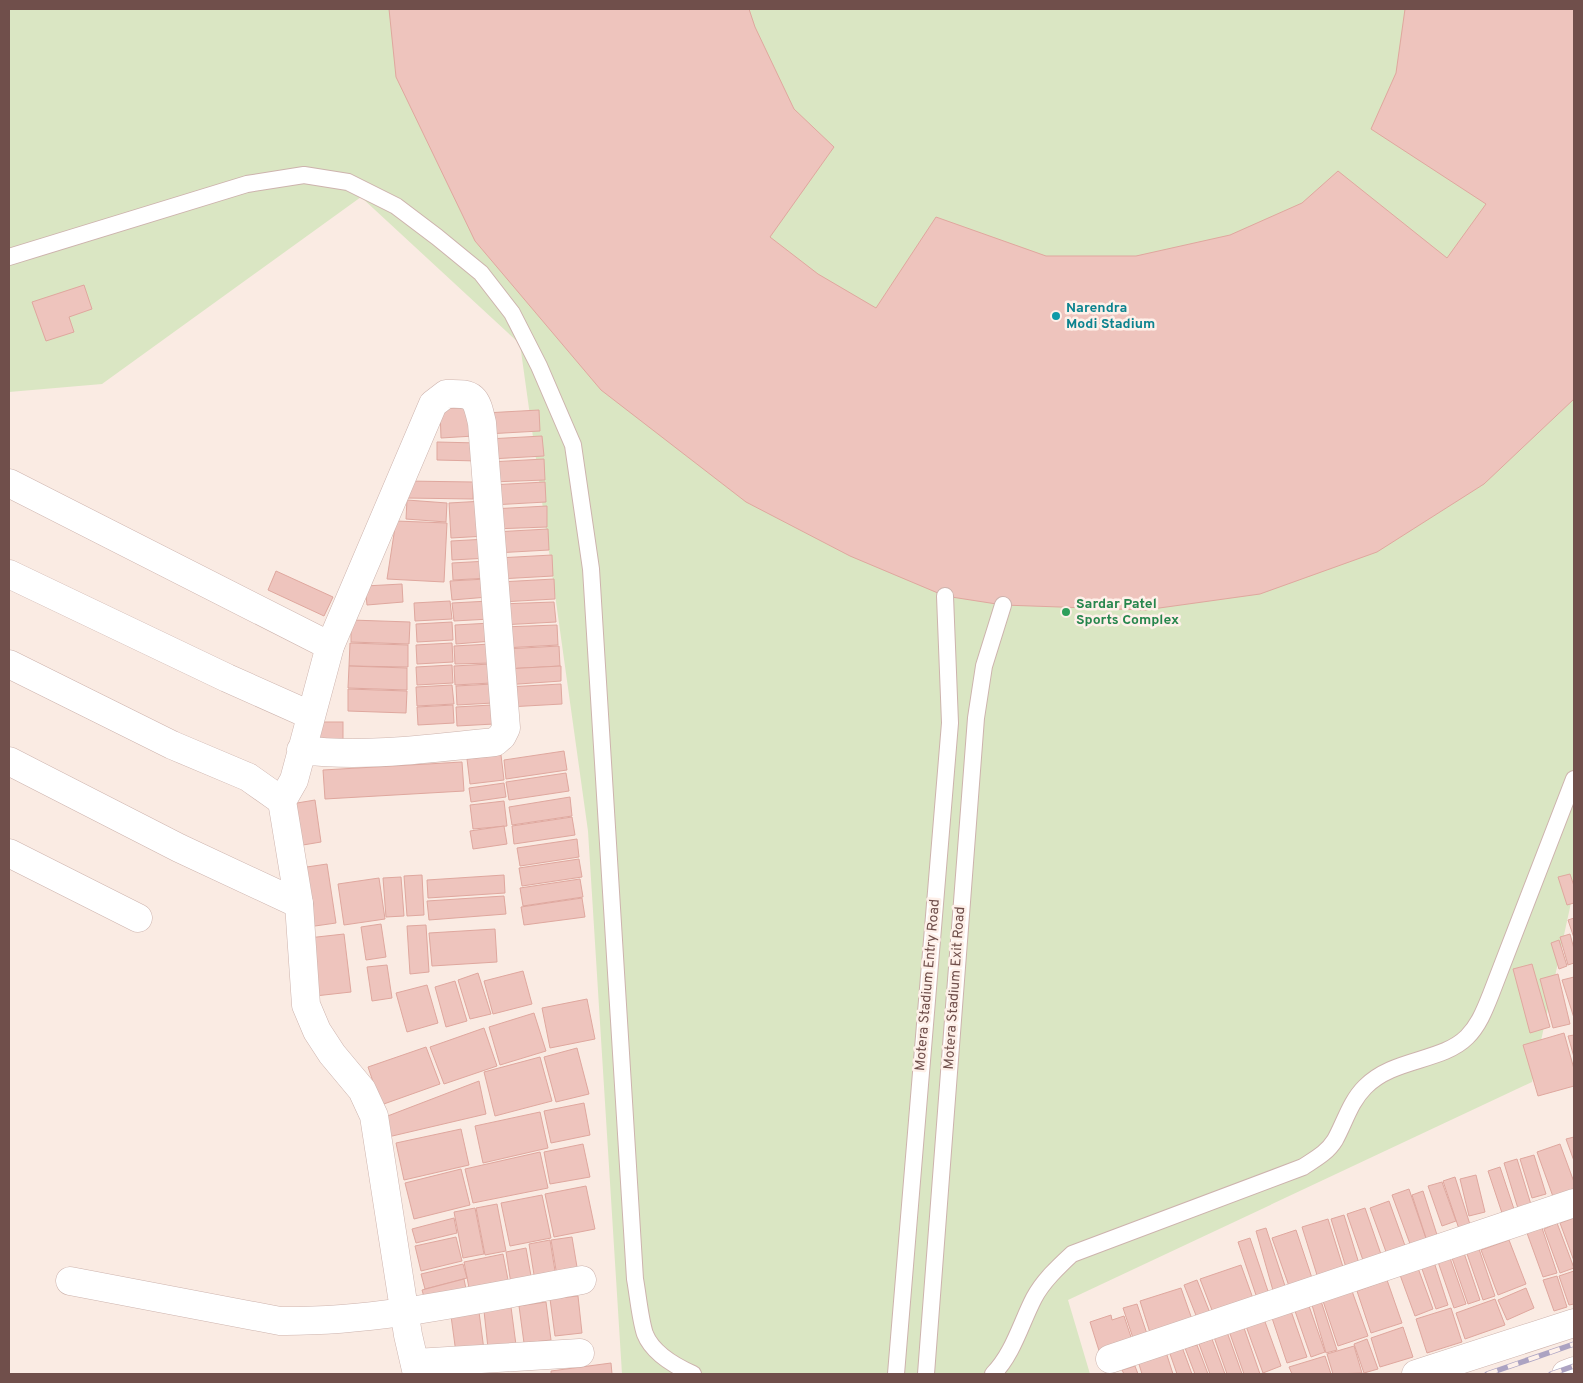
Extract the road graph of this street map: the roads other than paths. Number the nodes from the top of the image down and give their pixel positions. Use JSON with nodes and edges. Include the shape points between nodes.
{"nodes":[{"id":1,"x":9,"y":257,"type":"edge"},
{"id":2,"x":9,"y":483,"type":"edge"},
{"id":3,"x":9,"y":574,"type":"edge"},
{"id":4,"x":945,"y":596,"type":"dead end"},
{"id":5,"x":1002,"y":605,"type":"dead end"},
{"id":6,"x":330,"y":646,"type":"junction"},
{"id":7,"x":9,"y":664,"type":"edge"},
{"id":8,"x":310,"y":715,"type":"junction"},
{"id":9,"x":301,"y":750,"type":"junction"},
{"id":10,"x":9,"y":761,"type":"edge"},
{"id":11,"x":1574,"y":779,"type":"edge"},
{"id":12,"x":282,"y":801,"type":"junction"},
{"id":13,"x":9,"y":853,"type":"edge"},
{"id":14,"x":298,"y":904,"type":"junction"},
{"id":15,"x":138,"y":918,"type":"dead end"},
{"id":16,"x":1574,"y":1203,"type":"edge"},
{"id":17,"x":582,"y":1280,"type":"dead end"},
{"id":18,"x":70,"y":1281,"type":"dead end"},
{"id":19,"x":404,"y":1312,"type":"junction"},
{"id":20,"x":1574,"y":1323,"type":"edge"},
{"id":21,"x":580,"y":1353,"type":"dead end"},
{"id":22,"x":1110,"y":1359,"type":"dead end"},
{"id":23,"x":416,"y":1369,"type":"edge"},
{"id":24,"x":692,"y":1374,"type":"edge"},
{"id":25,"x":896,"y":1374,"type":"edge"},
{"id":26,"x":926,"y":1374,"type":"edge"},
{"id":27,"x":994,"y":1374,"type":"edge"},
{"id":28,"x":1416,"y":1374,"type":"edge"}],
"edges":[{"from":1,"to":24,"type":"lane","via":[[247,184],[304,175],[348,182],[396,206],[480,273],[512,313],[573,445],[591,569],[635,1279],[645,1334],[656,1350],[672,1364]]},
{"from":2,"to":6,"type":"street"},
{"from":3,"to":8,"type":"street"},
{"from":4,"to":25,"type":"lane","name":"Motera Stadium Entry Road","via":[[950,723]]},
{"from":5,"to":26,"type":"lane","name":"Motera Stadium Exit Road","via":[[984,666],[976,718]]},
{"from":6,"to":8,"type":"street"},
{"from":6,"to":9,"type":"street","via":[[433,404],[446,394],[468,395],[478,403],[482,423],[506,728],[495,742],[391,752]]},
{"from":7,"to":12,"type":"street","via":[[172,745],[248,777]]},
{"from":8,"to":9,"type":"street"},
{"from":9,"to":12,"type":"street","via":[[294,780]]},
{"from":10,"to":14,"type":"street","via":[[179,848]]},
{"from":11,"to":27,"type":"lane","via":[[1492,994],[1479,1021],[1466,1038],[1448,1050],[1387,1070],[1364,1087],[1334,1141],[1322,1155],[1303,1167],[1072,1254],[1035,1296],[1002,1365]]},
{"from":12,"to":14,"type":"street"},
{"from":13,"to":15,"type":"street"},
{"from":14,"to":19,"type":"street","via":[[306,1005],[317,1031],[362,1090],[374,1116]]},
{"from":16,"to":22,"type":"street"},
{"from":17,"to":19,"type":"street"},
{"from":18,"to":19,"type":"street","via":[[280,1321]]},
{"from":19,"to":23,"type":"street"},
{"from":20,"to":28,"type":"street"},
{"from":21,"to":23,"type":"street"}]}
